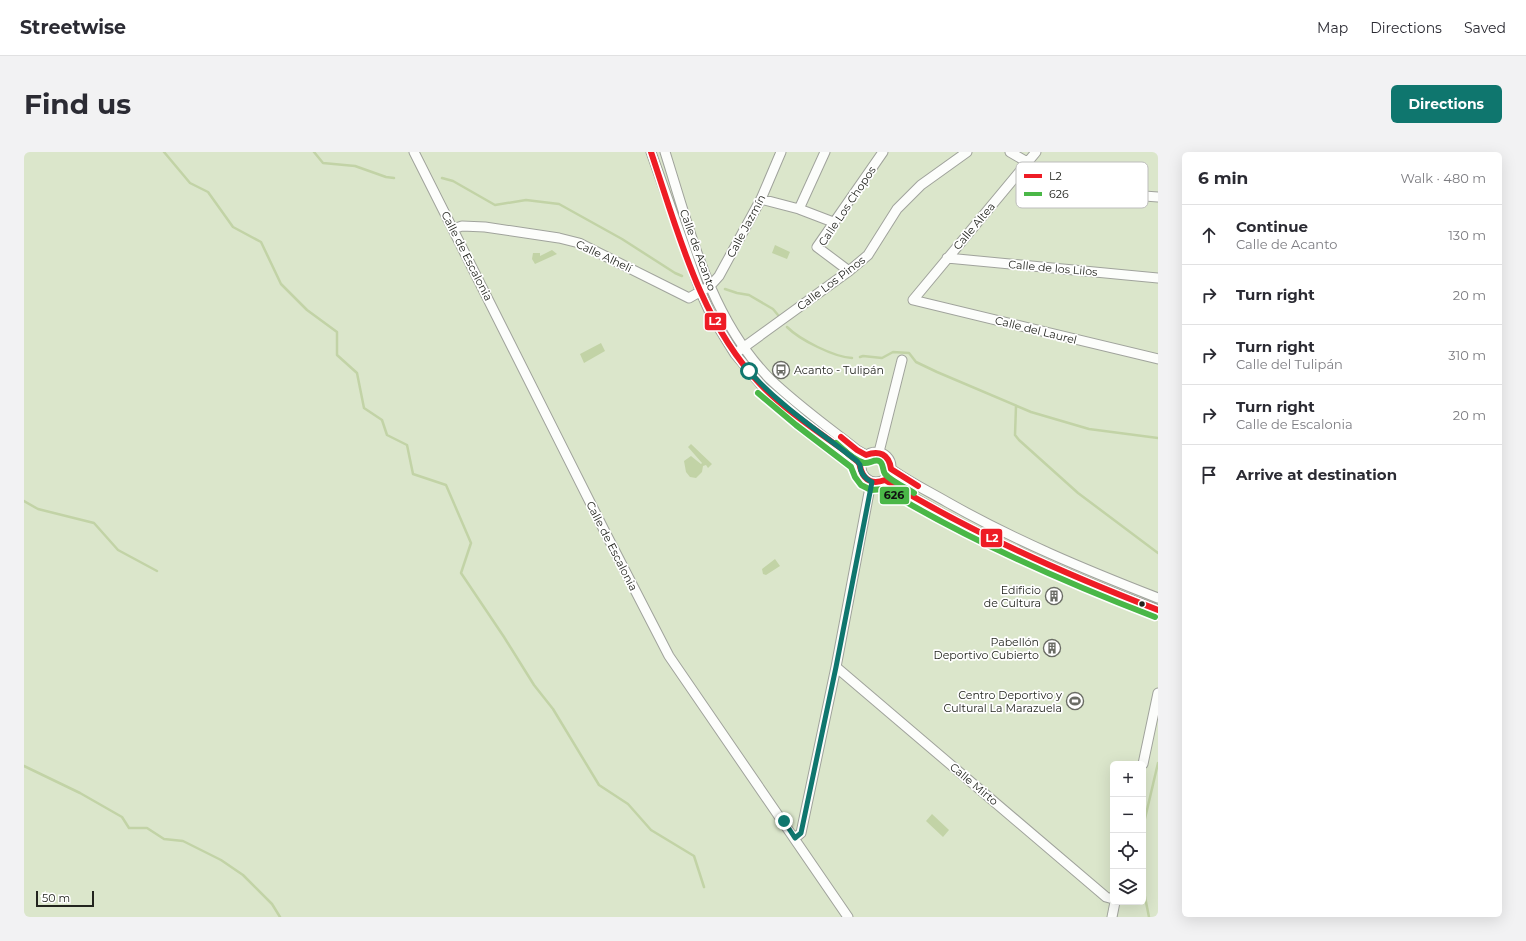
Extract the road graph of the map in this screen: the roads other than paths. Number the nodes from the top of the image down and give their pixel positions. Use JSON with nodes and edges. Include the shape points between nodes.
{"nodes":[{"id":1,"x":414,"y":152,"type":"edge"},
{"id":2,"x":651,"y":152,"type":"edge"},
{"id":3,"x":665,"y":152,"type":"edge"},
{"id":4,"x":781,"y":152,"type":"edge"},
{"id":5,"x":826,"y":152,"type":"edge"},
{"id":6,"x":883,"y":152,"type":"edge"},
{"id":7,"x":967,"y":152,"type":"edge"},
{"id":8,"x":1010,"y":152,"type":"edge"},
{"id":9,"x":1036,"y":152,"type":"edge"},
{"id":10,"x":1027,"y":162,"type":"joint"},
{"id":11,"x":1016,"y":175,"type":"edge"},
{"id":12,"x":1148,"y":197,"type":"edge"},
{"id":13,"x":1158,"y":198,"type":"edge"},
{"id":14,"x":761,"y":199,"type":"junction"},
{"id":15,"x":799,"y":209,"type":"junction"},
{"id":16,"x":834,"y":222,"type":"junction"},
{"id":17,"x":453,"y":229,"type":"junction"},
{"id":18,"x":947,"y":258,"type":"junction"},
{"id":19,"x":849,"y":271,"type":"junction"},
{"id":20,"x":1158,"y":278,"type":"edge"},
{"id":21,"x":710,"y":286,"type":"junction"},
{"id":22,"x":701,"y":293,"type":"junction"},
{"id":23,"x":913,"y":300,"type":"joint"},
{"id":24,"x":744,"y":347,"type":"junction"},
{"id":25,"x":735,"y":354,"type":"junction"},
{"id":26,"x":1158,"y":359,"type":"edge"},
{"id":27,"x":902,"y":360,"type":"dead end"},
{"id":28,"x":880,"y":452,"type":"junction"},
{"id":29,"x":866,"y":455,"type":"junction"},
{"id":30,"x":860,"y":465,"type":"junction"},
{"id":31,"x":891,"y":469,"type":"junction"},
{"id":32,"x":885,"y":480,"type":"junction"},
{"id":33,"x":872,"y":482,"type":"junction"},
{"id":34,"x":1158,"y":598,"type":"edge"},
{"id":35,"x":1158,"y":610,"type":"edge"},
{"id":36,"x":836,"y":667,"type":"junction"},
{"id":37,"x":1158,"y":693,"type":"edge"},
{"id":38,"x":1144,"y":761,"type":"edge"},
{"id":39,"x":795,"y":838,"type":"junction"},
{"id":40,"x":1110,"y":898,"type":"edge"},
{"id":41,"x":1114,"y":905,"type":"edge"},
{"id":42,"x":848,"y":917,"type":"edge"},
{"id":43,"x":1112,"y":917,"type":"edge"}],
"edges":[{"from":1,"to":17,"type":"street","name":"Calle de Escalonia"},
{"from":2,"to":22,"type":"street","name":"Calle de Acanto"},
{"from":3,"to":21,"type":"street","name":"Calle de Acanto"},
{"from":4,"to":14,"type":"street","name":"Calle Jazmín"},
{"from":5,"to":15,"type":"street"},
{"from":6,"to":16,"type":"street","name":"Calle Los Chopos"},
{"from":7,"to":19,"type":"street","name":"Calle Los Pinos","via":[[921,185],[897,209],[868,255]]},
{"from":8,"to":10,"type":"street"},
{"from":9,"to":10,"type":"street","name":"Calle Altea"},
{"from":11,"to":18,"type":"street","name":"Calle Altea"},
{"from":12,"to":13,"type":"street"},
{"from":14,"to":15,"type":"street"},
{"from":14,"to":21,"type":"street","name":"Calle Jazmín","via":[[719,276]]},
{"from":15,"to":16,"type":"street"},
{"from":16,"to":19,"type":"street","name":"Calle Los Chopos","via":[[817,247]]},
{"from":17,"to":22,"type":"street","name":"Calle Alhelí","via":[[462,226],[485,227],[579,243],[689,298]]},
{"from":17,"to":39,"type":"street","name":"Calle de Escalonia","via":[[669,656]]},
{"from":18,"to":20,"type":"street","name":"Calle de los Lilos"},
{"from":18,"to":23,"type":"street","name":"Calle Altea"},
{"from":19,"to":24,"type":"street","name":"Calle Los Pinos"},
{"from":21,"to":22,"type":"street","name":"Calle Jazmín"},
{"from":21,"to":24,"type":"street","name":"Calle de Acanto","via":[[720,310]]},
{"from":22,"to":25,"type":"street","name":"Calle de Acanto"},
{"from":23,"to":26,"type":"street","name":"Calle del Laurel"},
{"from":24,"to":25,"type":"street","name":"Calle Los Pinos"},
{"from":24,"to":29,"type":"street","name":"Calle de Acanto","via":[[776,384]]},
{"from":25,"to":30,"type":"street","name":"Calle de Acanto","via":[[763,387]]},
{"from":27,"to":28,"type":"street"},
{"from":28,"to":29,"type":"street","via":[[875,451]]},
{"from":28,"to":31,"type":"street","via":[[890,460]]},
{"from":29,"to":30,"type":"street"},
{"from":30,"to":33,"type":"street","via":[[864,477]]},
{"from":31,"to":32,"type":"street"},
{"from":31,"to":34,"type":"street","via":[[1026,544]]},
{"from":32,"to":33,"type":"street"},
{"from":32,"to":35,"type":"street","via":[[1022,554]]},
{"from":33,"to":36,"type":"street"},
{"from":36,"to":39,"type":"street","via":[[801,833]]},
{"from":36,"to":40,"type":"street","name":"Calle Mirto"},
{"from":37,"to":38,"type":"street"},
{"from":39,"to":42,"type":"street","name":"Calle de Escalonia"},
{"from":41,"to":43,"type":"street"}]}
